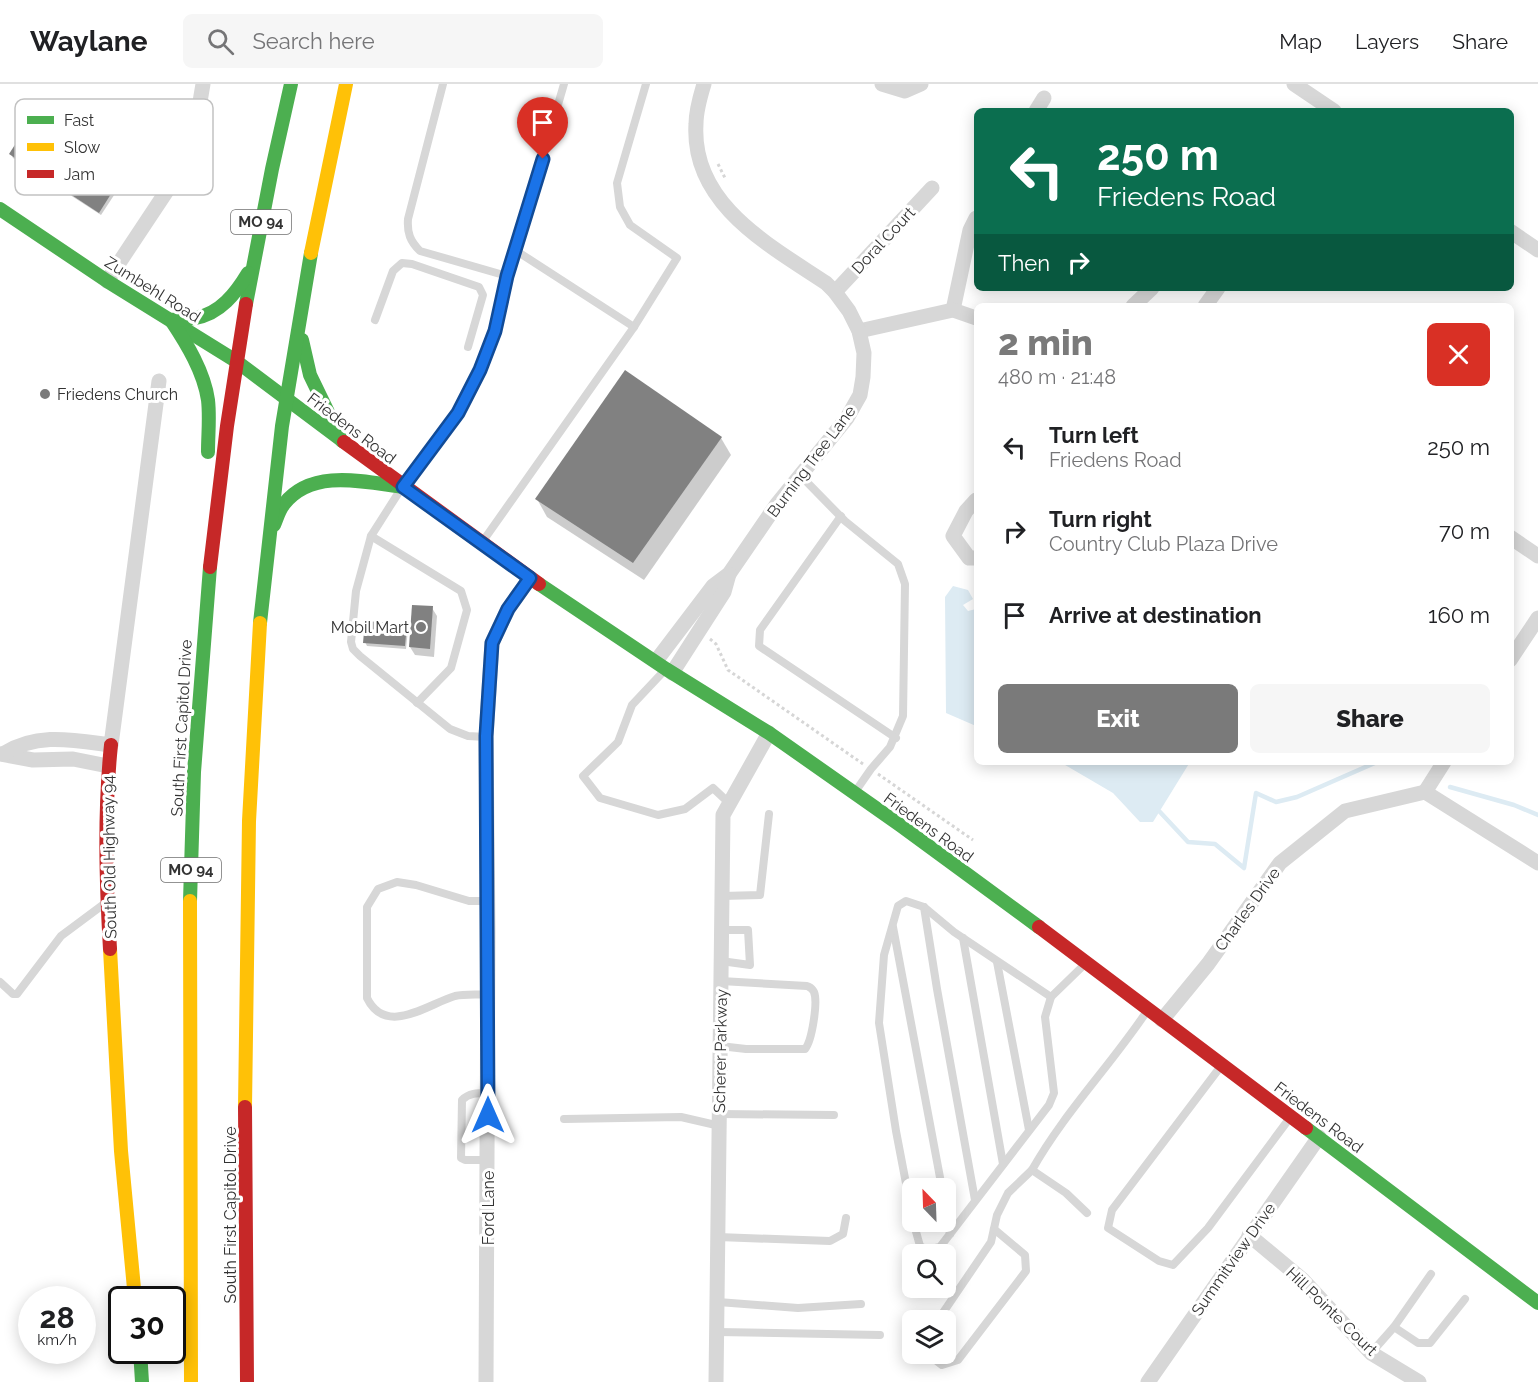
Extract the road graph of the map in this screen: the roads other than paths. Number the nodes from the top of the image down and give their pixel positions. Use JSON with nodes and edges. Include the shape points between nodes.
{"nodes":[{"id":1,"x":203,"y":84,"type":"edge"},
{"id":2,"x":291,"y":84,"type":"edge"},
{"id":3,"x":346,"y":84,"type":"edge"},
{"id":4,"x":442,"y":84,"type":"edge"},
{"id":5,"x":564,"y":84,"type":"edge"},
{"id":6,"x":646,"y":84,"type":"edge"},
{"id":7,"x":704,"y":84,"type":"edge"},
{"id":8,"x":882,"y":84,"type":"edge"},
{"id":9,"x":921,"y":84,"type":"edge"},
{"id":10,"x":1294,"y":84,"type":"edge"},
{"id":11,"x":201,"y":99,"type":"edge"},
{"id":12,"x":1330,"y":108,"type":"edge"},
{"id":13,"x":932,"y":188,"type":"dead end"},
{"id":14,"x":164,"y":195,"type":"edge"},
{"id":15,"x":0,"y":209,"type":"edge"},
{"id":16,"x":974,"y":222,"type":"edge"},
{"id":17,"x":1514,"y":234,"type":"edge"},
{"id":18,"x":515,"y":250,"type":"junction"},
{"id":19,"x":1538,"y":250,"type":"edge"},
{"id":20,"x":252,"y":267,"type":"junction"},
{"id":21,"x":507,"y":276,"type":"junction"},
{"id":22,"x":107,"y":281,"type":"junction"},
{"id":23,"x":1149,"y":291,"type":"edge"},
{"id":24,"x":835,"y":292,"type":"junction"},
{"id":25,"x":1136,"y":303,"type":"edge"},
{"id":26,"x":953,"y":310,"type":"junction"},
{"id":27,"x":300,"y":317,"type":"junction"},
{"id":28,"x":974,"y":317,"type":"edge"},
{"id":29,"x":171,"y":320,"type":"junction"},
{"id":30,"x":375,"y":320,"type":"dead end"},
{"id":31,"x":634,"y":327,"type":"junction"},
{"id":32,"x":859,"y":331,"type":"junction"},
{"id":33,"x":468,"y":347,"type":"dead end"},
{"id":34,"x":236,"y":361,"type":"junction"},
{"id":35,"x":159,"y":381,"type":"dead end"},
{"id":36,"x":286,"y":399,"type":"junction"},
{"id":37,"x":342,"y":441,"type":"junction"},
{"id":38,"x":800,"y":475,"type":"junction"},
{"id":39,"x":403,"y":487,"type":"junction"},
{"id":40,"x":974,"y":502,"type":"edge"},
{"id":41,"x":216,"y":506,"type":"junction"},
{"id":42,"x":841,"y":516,"type":"junction"},
{"id":43,"x":371,"y":536,"type":"junction"},
{"id":44,"x":269,"y":537,"type":"junction"},
{"id":45,"x":1514,"y":540,"type":"edge"},
{"id":46,"x":482,"y":542,"type":"junction"},
{"id":47,"x":1538,"y":556,"type":"edge"},
{"id":48,"x":974,"y":558,"type":"edge"},
{"id":49,"x":530,"y":578,"type":"junction"},
{"id":50,"x":1538,"y":618,"type":"edge"},
{"id":51,"x":1514,"y":654,"type":"edge"},
{"id":52,"x":665,"y":668,"type":"junction"},
{"id":53,"x":417,"y":702,"type":"junction"},
{"id":54,"x":769,"y":733,"type":"junction"},
{"id":55,"x":486,"y":736,"type":"junction"},
{"id":56,"x":896,"y":738,"type":"junction"},
{"id":57,"x":111,"y":745,"type":"junction"},
{"id":58,"x":2,"y":754,"type":"edge"},
{"id":59,"x":1442,"y":765,"type":"edge"},
{"id":60,"x":108,"y":766,"type":"junction"},
{"id":61,"x":1425,"y":792,"type":"junction"},
{"id":62,"x":854,"y":793,"type":"junction"},
{"id":63,"x":729,"y":803,"type":"junction"},
{"id":64,"x":769,"y":814,"type":"dead end"},
{"id":65,"x":1538,"y":863,"type":"edge"},
{"id":66,"x":722,"y":896,"type":"junction"},
{"id":67,"x":107,"y":901,"type":"junction"},
{"id":68,"x":488,"y":901,"type":"junction"},
{"id":69,"x":924,"y":907,"type":"junction"},
{"id":70,"x":892,"y":926,"type":"junction"},
{"id":71,"x":722,"y":930,"type":"junction"},
{"id":72,"x":963,"y":938,"type":"junction"},
{"id":73,"x":721,"y":961,"type":"junction"},
{"id":74,"x":997,"y":962,"type":"junction"},
{"id":75,"x":1086,"y":963,"type":"junction"},
{"id":76,"x":721,"y":981,"type":"junction"},
{"id":77,"x":0,"y":982,"type":"edge"},
{"id":78,"x":488,"y":994,"type":"junction"},
{"id":79,"x":1051,"y":997,"type":"junction"},
{"id":80,"x":1148,"y":1010,"type":"junction"},
{"id":81,"x":1162,"y":1020,"type":"junction"},
{"id":82,"x":720,"y":1046,"type":"junction"},
{"id":83,"x":1222,"y":1065,"type":"junction"},
{"id":84,"x":488,"y":1093,"type":"junction"},
{"id":85,"x":834,"y":1115,"type":"dead end"},
{"id":86,"x":1290,"y":1116,"type":"junction"},
{"id":87,"x":564,"y":1119,"type":"dead end"},
{"id":88,"x":720,"y":1120,"type":"junction"},
{"id":89,"x":1029,"y":1130,"type":"junction"},
{"id":90,"x":1319,"y":1137,"type":"junction"},
{"id":91,"x":488,"y":1160,"type":"junction"},
{"id":92,"x":1003,"y":1164,"type":"junction"},
{"id":93,"x":1032,"y":1170,"type":"junction"},
{"id":94,"x":906,"y":1178,"type":"edge"},
{"id":95,"x":940,"y":1178,"type":"edge"},
{"id":96,"x":975,"y":1200,"type":"junction"},
{"id":97,"x":1087,"y":1213,"type":"dead end"},
{"id":98,"x":846,"y":1218,"type":"dead end"},
{"id":99,"x":994,"y":1229,"type":"junction"},
{"id":100,"x":916,"y":1232,"type":"edge"},
{"id":101,"x":950,"y":1234,"type":"joint"},
{"id":102,"x":1249,"y":1235,"type":"junction"},
{"id":103,"x":718,"y":1237,"type":"junction"},
{"id":104,"x":1431,"y":1274,"type":"dead end"},
{"id":105,"x":134,"y":1286,"type":"edge"},
{"id":106,"x":1465,"y":1299,"type":"dead end"},
{"id":107,"x":718,"y":1302,"type":"junction"},
{"id":108,"x":1538,"y":1303,"type":"edge"},
{"id":109,"x":861,"y":1304,"type":"dead end"},
{"id":110,"x":945,"y":1310,"type":"edge"},
{"id":111,"x":1394,"y":1327,"type":"junction"},
{"id":112,"x":717,"y":1332,"type":"junction"},
{"id":113,"x":880,"y":1335,"type":"dead end"},
{"id":114,"x":1371,"y":1353,"type":"junction"},
{"id":115,"x":956,"y":1361,"type":"edge"},
{"id":116,"x":141,"y":1364,"type":"edge"},
{"id":117,"x":142,"y":1382,"type":"edge"},
{"id":118,"x":191,"y":1382,"type":"edge"},
{"id":119,"x":247,"y":1382,"type":"edge"},
{"id":120,"x":486,"y":1382,"type":"edge"},
{"id":121,"x":716,"y":1382,"type":"edge"},
{"id":122,"x":1148,"y":1382,"type":"edge"},
{"id":123,"x":1419,"y":1382,"type":"edge"}],
"edges":[{"from":1,"to":11,"type":"street"},
{"from":2,"to":20,"type":"main road","name":"South First Capitol Drive","number":"MO 94"},
{"from":3,"to":27,"type":"main road","name":"South First Capitol Drive","number":"MO 94"},
{"from":4,"to":21,"type":"lane","via":[[407,231],[420,250]]},
{"from":5,"to":18,"type":"lane"},
{"from":6,"to":31,"type":"lane","via":[[617,183],[620,207],[630,225],[677,258]]},
{"from":7,"to":24,"type":"street","name":"Burning Tree Lane","via":[[695,126],[702,168],[713,189],[730,214],[752,234]]},
{"from":8,"to":9,"type":"street","via":[[905,91]]},
{"from":10,"to":12,"type":"street"},
{"from":13,"to":24,"type":"street","name":"Doral Court"},
{"from":14,"to":22,"type":"street"},
{"from":15,"to":22,"type":"main road","name":"Zumbehl Road"},
{"from":16,"to":26,"type":"street"},
{"from":17,"to":19,"type":"street"},
{"from":18,"to":21,"type":"lane"},
{"from":18,"to":31,"type":"lane"},
{"from":20,"to":29,"type":"main road","via":[[226,304],[197,318]]},
{"from":20,"to":34,"type":"main road","name":"South First Capitol Drive","number":"MO 94"},
{"from":21,"to":39,"type":"lane","via":[[495,331],[471,389],[441,438]]},
{"from":22,"to":29,"type":"main road","name":"Zumbehl Road"},
{"from":23,"to":25,"type":"street"},
{"from":24,"to":32,"type":"street","name":"Burning Tree Lane"},
{"from":26,"to":28,"type":"street"},
{"from":26,"to":32,"type":"street"},
{"from":27,"to":36,"type":"main road","name":"South First Capitol Drive","number":"MO 94"},
{"from":27,"to":37,"type":"main road","via":[[310,375]]},
{"from":29,"to":34,"type":"main road","name":"Zumbehl Road"},
{"from":29,"to":41,"type":"main road","via":[[185,342],[207,396],[207,465]]},
{"from":30,"to":33,"type":"lane","via":[[393,270],[402,263],[412,264],[479,287],[483,295]]},
{"from":31,"to":46,"type":"lane"},
{"from":32,"to":38,"type":"street","name":"Burning Tree Lane","via":[[864,353],[860,395],[847,418]]},
{"from":34,"to":36,"type":"main road","name":"Zumbehl Road"},
{"from":34,"to":41,"type":"main road","name":"South First Capitol Drive","number":"MO 94"},
{"from":35,"to":57,"type":"street","name":"South Old Highway 94"},
{"from":36,"to":37,"type":"main road","name":"Friedens Road"},
{"from":36,"to":44,"type":"main road","name":"South First Capitol Drive","number":"MO 94"},
{"from":37,"to":39,"type":"main road","name":"Friedens Road"},
{"from":38,"to":42,"type":"lane"},
{"from":38,"to":52,"type":"street","name":"Burning Tree Lane","via":[[729,574],[724,592]]},
{"from":39,"to":43,"type":"lane"},
{"from":39,"to":44,"type":"main road","via":[[351,480],[320,481],[293,494]]},
{"from":39,"to":46,"type":"main road","name":"Friedens Road"},
{"from":40,"to":48,"type":"street","via":[[952,536],[969,558]]},
{"from":41,"to":118,"type":"main road","name":"South First Capitol Drive","number":"MO 94","via":[[201,663],[191,856]]},
{"from":42,"to":56,"type":"lane","via":[[898,564],[905,584],[903,716]]},
{"from":42,"to":56,"type":"lane","via":[[760,630],[759,646]]},
{"from":43,"to":53,"type":"lane","via":[[356,591],[351,642],[360,656]]},
{"from":43,"to":53,"type":"lane","via":[[461,591],[467,610],[451,668]]},
{"from":44,"to":119,"type":"main road","name":"South First Capitol Drive","number":"MO 94","via":[[255,685],[247,858]]},
{"from":45,"to":47,"type":"street"},
{"from":46,"to":49,"type":"main road","name":"Friedens Road"},
{"from":49,"to":52,"type":"main road","name":"Friedens Road"},
{"from":49,"to":55,"type":"street","name":"Ford Lane","via":[[508,609],[492,643]]},
{"from":50,"to":51,"type":"street"},
{"from":52,"to":54,"type":"main road","name":"Friedens Road"},
{"from":52,"to":63,"type":"lane","via":[[632,705],[618,742],[583,776],[600,798],[658,815],[686,809],[713,788]]},
{"from":53,"to":55,"type":"lane","via":[[450,729],[468,736]]},
{"from":54,"to":62,"type":"main road","name":"Friedens Road"},
{"from":54,"to":63,"type":"street","name":"Scherer Parkway"},
{"from":55,"to":68,"type":"street","name":"Ford Lane"},
{"from":56,"to":62,"type":"lane"},
{"from":57,"to":58,"type":"street","via":[[44,739],[28,741]]},
{"from":57,"to":60,"type":"main road","name":"South Old Highway 94"},
{"from":58,"to":60,"type":"street","via":[[33,760],[73,759]]},
{"from":59,"to":61,"type":"street"},
{"from":60,"to":67,"type":"main road","name":"South Old Highway 94"},
{"from":61,"to":65,"type":"street"},
{"from":61,"to":81,"type":"street","name":"Charles Drive","via":[[1345,812],[1280,863],[1208,964]]},
{"from":62,"to":75,"type":"main road","name":"Friedens Road"},
{"from":63,"to":66,"type":"street","name":"Scherer Parkway","via":[[723,816]]},
{"from":64,"to":66,"type":"lane","via":[[760,895]]},
{"from":66,"to":71,"type":"street","name":"Scherer Parkway"},
{"from":67,"to":77,"type":"lane","via":[[61,936],[17,994]]},
{"from":67,"to":105,"type":"main road","name":"South Old Highway 94","via":[[121,1151]]},
{"from":68,"to":78,"type":"street","name":"Ford Lane"},
{"from":68,"to":78,"type":"lane","via":[[469,901],[397,882],[378,888],[367,907],[367,998],[381,1013],[395,1016],[411,1015],[456,996]]},
{"from":69,"to":70,"type":"lane","via":[[906,901],[898,906]]},
{"from":69,"to":72,"type":"lane"},
{"from":69,"to":96,"type":"lane"},
{"from":70,"to":94,"type":"lane","via":[[884,955],[879,1023]]},
{"from":70,"to":95,"type":"lane"},
{"from":71,"to":73,"type":"street","name":"Scherer Parkway"},
{"from":71,"to":73,"type":"lane","via":[[748,930],[750,965]]},
{"from":72,"to":74,"type":"lane"},
{"from":72,"to":92,"type":"lane"},
{"from":73,"to":76,"type":"street","name":"Scherer Parkway"},
{"from":74,"to":79,"type":"lane"},
{"from":74,"to":89,"type":"lane"},
{"from":75,"to":79,"type":"lane"},
{"from":75,"to":80,"type":"main road","name":"Friedens Road"},
{"from":76,"to":82,"type":"street","name":"Scherer Parkway"},
{"from":76,"to":82,"type":"lane","via":[[807,986],[815,996],[811,1035],[805,1049]]},
{"from":78,"to":84,"type":"street","name":"Ford Lane"},
{"from":79,"to":89,"type":"lane","via":[[1046,1017],[1054,1093]]},
{"from":80,"to":81,"type":"main road","name":"Friedens Road"},
{"from":80,"to":93,"type":"lane"},
{"from":81,"to":83,"type":"main road","name":"Friedens Road"},
{"from":82,"to":88,"type":"street","name":"Scherer Parkway"},
{"from":83,"to":86,"type":"main road","name":"Friedens Road"},
{"from":83,"to":86,"type":"lane","via":[[1112,1210],[1108,1228],[1158,1261],[1173,1265],[1208,1227]]},
{"from":84,"to":91,"type":"street","name":"Ford Lane"},
{"from":84,"to":91,"type":"lane","via":[[475,1093],[462,1100],[461,1158]]},
{"from":85,"to":88,"type":"lane"},
{"from":86,"to":90,"type":"main road","name":"Friedens Road"},
{"from":87,"to":88,"type":"lane"},
{"from":88,"to":103,"type":"street","name":"Scherer Parkway"},
{"from":89,"to":92,"type":"lane"},
{"from":90,"to":102,"type":"street","name":"Summitview Drive"},
{"from":90,"to":108,"type":"main road","name":"Friedens Road"},
{"from":91,"to":120,"type":"street","name":"Ford Lane"},
{"from":92,"to":96,"type":"lane"},
{"from":93,"to":97,"type":"lane"},
{"from":93,"to":99,"type":"lane","via":[[1008,1194]]},
{"from":96,"to":101,"type":"lane"},
{"from":98,"to":103,"type":"lane","via":[[843,1234],[830,1241]]},
{"from":99,"to":110,"type":"lane","via":[[991,1242]]},
{"from":99,"to":115,"type":"lane","via":[[1025,1255],[1026,1271]]},
{"from":100,"to":101,"type":"lane","via":[[920,1246],[927,1250],[940,1247]]},
{"from":102,"to":114,"type":"street","name":"Hill Pointe Court","via":[[1303,1280]]},
{"from":102,"to":122,"type":"street","name":"Summitview Drive"},
{"from":103,"to":107,"type":"street","name":"Scherer Parkway"},
{"from":104,"to":111,"type":"lane"},
{"from":106,"to":111,"type":"lane","via":[[1430,1343],[1418,1343]]},
{"from":107,"to":109,"type":"lane","via":[[798,1308]]},
{"from":107,"to":112,"type":"street","name":"Scherer Parkway"},
{"from":111,"to":114,"type":"lane"},
{"from":112,"to":113,"type":"lane"},
{"from":112,"to":121,"type":"street","name":"Scherer Parkway"},
{"from":114,"to":123,"type":"street","name":"Hill Pointe Court"},
{"from":116,"to":117,"type":"main road"}]}
